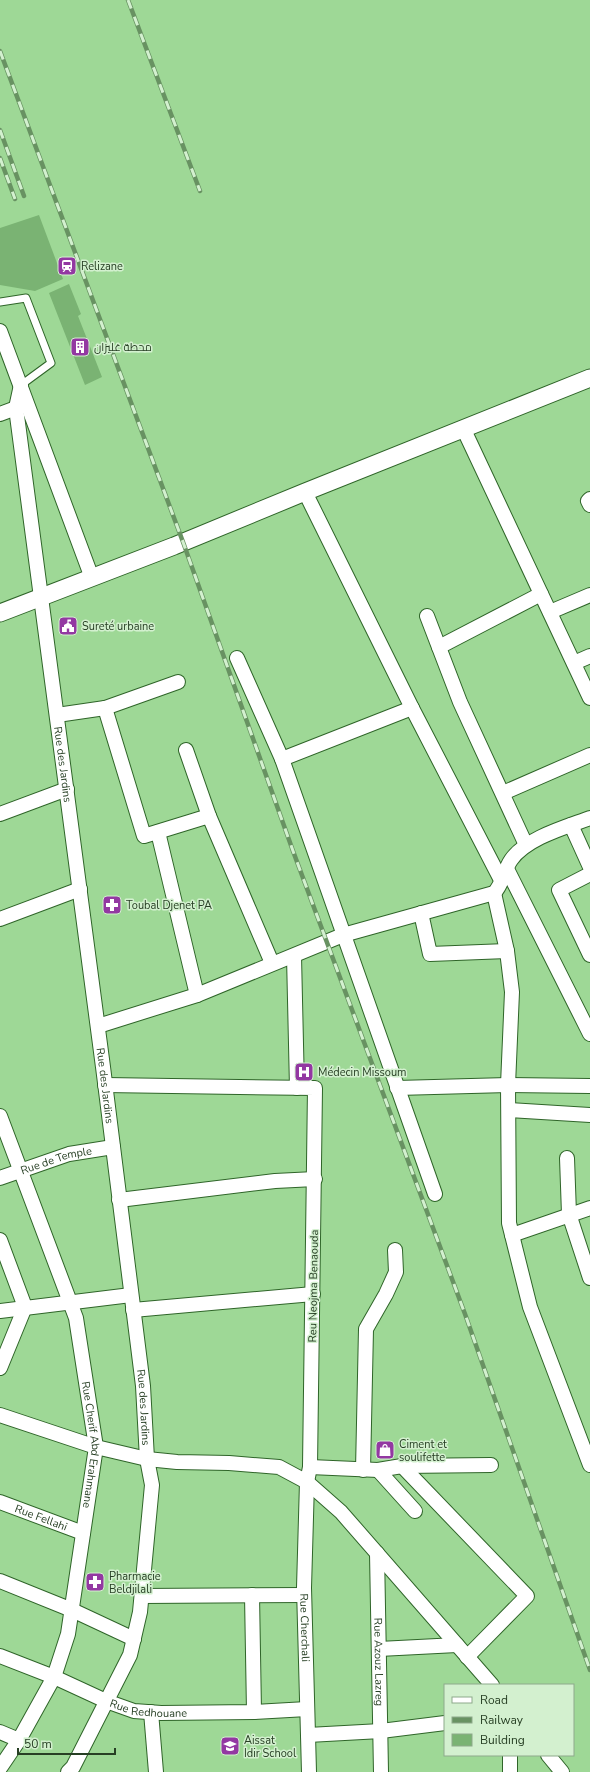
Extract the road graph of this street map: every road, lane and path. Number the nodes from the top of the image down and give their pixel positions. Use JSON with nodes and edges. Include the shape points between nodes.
{"nodes":[{"id":1,"x":0,"y":302,"type":"edge"},
{"id":2,"x":0,"y":331,"type":"edge"},
{"id":3,"x":590,"y":378,"type":"edge"},
{"id":4,"x":21,"y":386,"type":"junction"},
{"id":5,"x":16,"y":408,"type":"junction"},
{"id":6,"x":0,"y":414,"type":"edge"},
{"id":7,"x":464,"y":430,"type":"junction"},
{"id":8,"x":305,"y":492,"type":"junction"},
{"id":9,"x":590,"y":499,"type":"edge"},
{"id":10,"x":590,"y":505,"type":"edge"},
{"id":11,"x":92,"y":578,"type":"junction"},
{"id":12,"x":541,"y":594,"type":"junction"},
{"id":13,"x":590,"y":595,"type":"edge"},
{"id":14,"x":42,"y":597,"type":"junction"},
{"id":15,"x":550,"y":612,"type":"junction"},
{"id":16,"x":0,"y":613,"type":"edge"},
{"id":17,"x":427,"y":616,"type":"dead end"},
{"id":18,"x":439,"y":647,"type":"junction"},
{"id":19,"x":590,"y":656,"type":"edge"},
{"id":20,"x":237,"y":658,"type":"dead end"},
{"id":21,"x":574,"y":664,"type":"junction"},
{"id":22,"x":178,"y":682,"type":"dead end"},
{"id":23,"x":590,"y":698,"type":"edge"},
{"id":24,"x":104,"y":708,"type":"junction"},
{"id":25,"x":412,"y":708,"type":"junction"},
{"id":26,"x":57,"y":715,"type":"junction"},
{"id":27,"x":186,"y":750,"type":"dead end"},
{"id":28,"x":590,"y":755,"type":"edge"},
{"id":29,"x":282,"y":759,"type":"junction"},
{"id":30,"x":67,"y":789,"type":"junction"},
{"id":31,"x":503,"y":793,"type":"junction"},
{"id":32,"x":0,"y":814,"type":"edge"},
{"id":33,"x":209,"y":816,"type":"junction"},
{"id":34,"x":590,"y":818,"type":"edge"},
{"id":35,"x":571,"y":825,"type":"junction"},
{"id":36,"x":158,"y":832,"type":"junction"},
{"id":37,"x":526,"y":845,"type":"junction"},
{"id":38,"x":590,"y":867,"type":"edge"},
{"id":39,"x":504,"y":874,"type":"junction"},
{"id":40,"x":590,"y":874,"type":"edge"},
{"id":41,"x":80,"y":890,"type":"junction"},
{"id":42,"x":494,"y":892,"type":"junction"},
{"id":43,"x":421,"y":913,"type":"junction"},
{"id":44,"x":0,"y":919,"type":"edge"},
{"id":45,"x":343,"y":935,"type":"junction"},
{"id":46,"x":507,"y":951,"type":"junction"},
{"id":47,"x":590,"y":955,"type":"edge"},
{"id":48,"x":294,"y":956,"type":"junction"},
{"id":49,"x":272,"y":962,"type":"junction"},
{"id":50,"x":196,"y":995,"type":"junction"},
{"id":51,"x":98,"y":1026,"type":"junction"},
{"id":52,"x":590,"y":1034,"type":"edge"},
{"id":53,"x":105,"y":1085,"type":"junction"},
{"id":54,"x":508,"y":1085,"type":"junction"},
{"id":55,"x":590,"y":1086,"type":"edge"},
{"id":56,"x":297,"y":1088,"type":"junction"},
{"id":57,"x":397,"y":1088,"type":"junction"},
{"id":58,"x":509,"y":1110,"type":"junction"},
{"id":59,"x":590,"y":1115,"type":"edge"},
{"id":60,"x":0,"y":1116,"type":"edge"},
{"id":61,"x":113,"y":1147,"type":"junction"},
{"id":62,"x":567,"y":1158,"type":"dead end"},
{"id":63,"x":20,"y":1170,"type":"junction"},
{"id":64,"x":0,"y":1178,"type":"edge"},
{"id":65,"x":314,"y":1179,"type":"junction"},
{"id":66,"x":435,"y":1194,"type":"dead end"},
{"id":67,"x":119,"y":1200,"type":"junction"},
{"id":68,"x":590,"y":1208,"type":"edge"},
{"id":69,"x":569,"y":1214,"type":"junction"},
{"id":70,"x":512,"y":1235,"type":"junction"},
{"id":71,"x":0,"y":1240,"type":"edge"},
{"id":72,"x":395,"y":1250,"type":"dead end"},
{"id":73,"x":590,"y":1278,"type":"edge"},
{"id":74,"x":313,"y":1294,"type":"junction"},
{"id":75,"x":131,"y":1295,"type":"junction"},
{"id":76,"x":70,"y":1303,"type":"junction"},
{"id":77,"x":25,"y":1307,"type":"junction"},
{"id":78,"x":133,"y":1310,"type":"junction"},
{"id":79,"x":0,"y":1311,"type":"edge"},
{"id":80,"x":0,"y":1368,"type":"edge"},
{"id":81,"x":0,"y":1415,"type":"edge"},
{"id":82,"x":96,"y":1447,"type":"junction"},
{"id":83,"x":147,"y":1459,"type":"junction"},
{"id":84,"x":589,"y":1459,"type":"edge"},
{"id":85,"x":491,"y":1465,"type":"dead end"},
{"id":86,"x":402,"y":1466,"type":"junction"},
{"id":87,"x":310,"y":1467,"type":"junction"},
{"id":88,"x":363,"y":1470,"type":"junction"},
{"id":89,"x":378,"y":1470,"type":"junction"},
{"id":90,"x":307,"y":1482,"type":"junction"},
{"id":91,"x":0,"y":1502,"type":"edge"},
{"id":92,"x":415,"y":1511,"type":"dead end"},
{"id":93,"x":83,"y":1533,"type":"junction"},
{"id":94,"x":376,"y":1553,"type":"junction"},
{"id":95,"x":0,"y":1581,"type":"edge"},
{"id":96,"x":304,"y":1595,"type":"junction"},
{"id":97,"x":142,"y":1596,"type":"junction"},
{"id":98,"x":252,"y":1596,"type":"junction"},
{"id":99,"x":72,"y":1610,"type":"junction"},
{"id":100,"x":134,"y":1639,"type":"junction"},
{"id":101,"x":457,"y":1645,"type":"junction"},
{"id":102,"x":379,"y":1649,"type":"junction"},
{"id":103,"x":0,"y":1656,"type":"edge"},
{"id":104,"x":467,"y":1657,"type":"junction"},
{"id":105,"x":54,"y":1677,"type":"junction"},
{"id":106,"x":491,"y":1684,"type":"edge"},
{"id":107,"x":106,"y":1701,"type":"junction"},
{"id":108,"x":307,"y":1709,"type":"junction"},
{"id":109,"x":151,"y":1712,"type":"junction"},
{"id":110,"x":254,"y":1712,"type":"junction"},
{"id":111,"x":444,"y":1723,"type":"edge"},
{"id":112,"x":380,"y":1731,"type":"junction"},
{"id":113,"x":0,"y":1732,"type":"edge"},
{"id":114,"x":308,"y":1735,"type":"junction"},
{"id":115,"x":19,"y":1740,"type":"junction"},
{"id":116,"x":510,"y":1756,"type":"edge"},
{"id":117,"x":549,"y":1756,"type":"edge"},
{"id":118,"x":0,"y":1768,"type":"edge"},
{"id":119,"x":68,"y":1772,"type":"edge"},
{"id":120,"x":156,"y":1772,"type":"edge"},
{"id":121,"x":309,"y":1772,"type":"edge"},
{"id":122,"x":381,"y":1772,"type":"edge"},
{"id":123,"x":510,"y":1772,"type":"edge"},
{"id":124,"x":562,"y":1772,"type":"edge"}],
"edges":[{"from":1,"to":4,"type":"lane","via":[[26,298],[51,364]]},
{"from":2,"to":4,"type":"street"},
{"from":3,"to":7,"type":"street"},
{"from":4,"to":5,"type":"street","name":"Rue des Jardins"},
{"from":4,"to":11,"type":"street"},
{"from":5,"to":6,"type":"street"},
{"from":5,"to":14,"type":"street","name":"Rue des Jardins"},
{"from":7,"to":8,"type":"street"},
{"from":7,"to":12,"type":"street"},
{"from":8,"to":11,"type":"street"},
{"from":8,"to":25,"type":"street"},
{"from":9,"to":10,"type":"street"},
{"from":11,"to":14,"type":"street"},
{"from":12,"to":15,"type":"street"},
{"from":12,"to":18,"type":"street"},
{"from":13,"to":15,"type":"street"},
{"from":14,"to":16,"type":"street"},
{"from":14,"to":26,"type":"street","name":"Rue des Jardins"},
{"from":15,"to":21,"type":"street"},
{"from":17,"to":18,"type":"street"},
{"from":18,"to":31,"type":"street","via":[[460,702]]},
{"from":19,"to":21,"type":"street"},
{"from":20,"to":29,"type":"street"},
{"from":21,"to":23,"type":"street"},
{"from":22,"to":24,"type":"street"},
{"from":24,"to":26,"type":"street"},
{"from":24,"to":36,"type":"street","via":[[144,836]]},
{"from":25,"to":29,"type":"street"},
{"from":25,"to":39,"type":"street"},
{"from":26,"to":30,"type":"street","name":"Rue des Jardins"},
{"from":27,"to":33,"type":"street"},
{"from":28,"to":31,"type":"street"},
{"from":29,"to":45,"type":"street"},
{"from":30,"to":32,"type":"street"},
{"from":30,"to":41,"type":"street","name":"Rue des Jardins"},
{"from":31,"to":37,"type":"street"},
{"from":33,"to":36,"type":"street"},
{"from":33,"to":49,"type":"street"},
{"from":34,"to":35,"type":"street"},
{"from":35,"to":37,"type":"street"},
{"from":35,"to":38,"type":"street"},
{"from":36,"to":50,"type":"street"},
{"from":37,"to":39,"type":"street","via":[[512,859]]},
{"from":39,"to":42,"type":"street","via":[[500,886]]},
{"from":39,"to":52,"type":"street"},
{"from":40,"to":47,"type":"street","via":[[559,890]]},
{"from":41,"to":44,"type":"street"},
{"from":41,"to":51,"type":"street","name":"Rue des Jardins"},
{"from":42,"to":43,"type":"street"},
{"from":42,"to":46,"type":"street"},
{"from":43,"to":45,"type":"street"},
{"from":43,"to":46,"type":"street","via":[[430,954]]},
{"from":45,"to":48,"type":"street"},
{"from":45,"to":57,"type":"street"},
{"from":46,"to":54,"type":"street","via":[[512,992]]},
{"from":48,"to":49,"type":"street"},
{"from":48,"to":56,"type":"street"},
{"from":49,"to":50,"type":"street"},
{"from":50,"to":51,"type":"street"},
{"from":51,"to":53,"type":"street","name":"Rue des Jardins"},
{"from":53,"to":56,"type":"street"},
{"from":53,"to":61,"type":"street","name":"Rue des Jardins"},
{"from":54,"to":55,"type":"street"},
{"from":54,"to":57,"type":"street"},
{"from":54,"to":58,"type":"street"},
{"from":56,"to":65,"type":"street","name":"Reu Neojma Benaouda","via":[[315,1088]]},
{"from":57,"to":66,"type":"street"},
{"from":58,"to":59,"type":"street"},
{"from":58,"to":70,"type":"street","via":[[509,1223]]},
{"from":60,"to":63,"type":"street","name":"Rue Cherif Abd Erahmane"},
{"from":61,"to":63,"type":"street","name":"Rue de Temple","via":[[69,1154]]},
{"from":61,"to":67,"type":"street","name":"Rue des Jardins"},
{"from":62,"to":69,"type":"street"},
{"from":63,"to":64,"type":"street","name":"Rue de Temple"},
{"from":63,"to":76,"type":"street","name":"Rue Cherif Abd Erahmane"},
{"from":65,"to":67,"type":"street","via":[[275,1181]]},
{"from":65,"to":74,"type":"street","name":"Reu Neojma Benaouda"},
{"from":67,"to":75,"type":"street","name":"Rue des Jardins"},
{"from":68,"to":69,"type":"street"},
{"from":69,"to":70,"type":"street"},
{"from":69,"to":73,"type":"street"},
{"from":70,"to":84,"type":"street","via":[[530,1307]]},
{"from":71,"to":77,"type":"street"},
{"from":72,"to":88,"type":"street","via":[[396,1272],[366,1329]]},
{"from":74,"to":78,"type":"street"},
{"from":74,"to":87,"type":"street","name":"Reu Neojma Benaouda"},
{"from":75,"to":76,"type":"street"},
{"from":75,"to":78,"type":"street","name":"Rue des Jardins"},
{"from":76,"to":77,"type":"street"},
{"from":76,"to":82,"type":"street","name":"Rue Cherif Abd Erahmane","via":[[76,1318]]},
{"from":77,"to":79,"type":"street"},
{"from":77,"to":80,"type":"street"},
{"from":78,"to":83,"type":"street","name":"Rue des Jardins","via":[[143,1386]]},
{"from":81,"to":82,"type":"street"},
{"from":82,"to":83,"type":"street"},
{"from":82,"to":93,"type":"street","name":"Rue Cherif Abd Erahmane"},
{"from":83,"to":90,"type":"street","via":[[279,1467]]},
{"from":83,"to":97,"type":"street","name":"Rue des Jardins","via":[[152,1485]]},
{"from":85,"to":86,"type":"street"},
{"from":86,"to":89,"type":"street"},
{"from":86,"to":104,"type":"street","via":[[527,1596]]},
{"from":87,"to":88,"type":"street"},
{"from":87,"to":90,"type":"street","name":"Reu Neojma Benaouda"},
{"from":88,"to":89,"type":"street"},
{"from":89,"to":92,"type":"street"},
{"from":90,"to":94,"type":"street","via":[[341,1512]]},
{"from":90,"to":96,"type":"street","name":"Rue Cherchali"},
{"from":91,"to":93,"type":"street","name":"Rue Fellahi"},
{"from":93,"to":99,"type":"street","name":"Rue Cherif Abd Erahmane"},
{"from":94,"to":101,"type":"street"},
{"from":94,"to":102,"type":"street","name":"Rue Azouz Lazreg"},
{"from":95,"to":99,"type":"street"},
{"from":96,"to":98,"type":"street"},
{"from":96,"to":108,"type":"street","name":"Rue Cherchali"},
{"from":97,"to":98,"type":"street"},
{"from":97,"to":100,"type":"street","name":"Rue des Jardins"},
{"from":98,"to":110,"type":"street"},
{"from":99,"to":100,"type":"street"},
{"from":99,"to":105,"type":"street","name":"Rue Cherif Abd Erahmane","via":[[68,1634]]},
{"from":100,"to":107,"type":"street","name":"Rue des Jardins","via":[[130,1655]]},
{"from":101,"to":102,"type":"street"},
{"from":101,"to":104,"type":"street"},
{"from":102,"to":112,"type":"street","name":"Rue Azouz Lazreg"},
{"from":103,"to":105,"type":"street","name":"Rue Redhouane"},
{"from":104,"to":106,"type":"street"},
{"from":105,"to":107,"type":"street","name":"Rue Redhouane"},
{"from":105,"to":115,"type":"street","name":"Rue Cherif Abd Erahmane"},
{"from":107,"to":109,"type":"street","name":"Rue Redhouane","via":[[134,1711]]},
{"from":107,"to":119,"type":"street","name":"Rue des Jardins","via":[[73,1767]]},
{"from":108,"to":110,"type":"street","name":"Rue Redhouane"},
{"from":108,"to":114,"type":"street","name":"Rue Cherchali"},
{"from":109,"to":110,"type":"street","name":"Rue Redhouane"},
{"from":109,"to":120,"type":"street"},
{"from":111,"to":112,"type":"street"},
{"from":112,"to":114,"type":"street"},
{"from":112,"to":122,"type":"street","name":"Rue Azouz Lazreg"},
{"from":113,"to":115,"type":"street"},
{"from":114,"to":121,"type":"street","name":"Rue Cherchali"},
{"from":115,"to":118,"type":"street","name":"Rue Cherif Abd Erahmane"},
{"from":116,"to":123,"type":"street"},
{"from":117,"to":124,"type":"street"}]}
